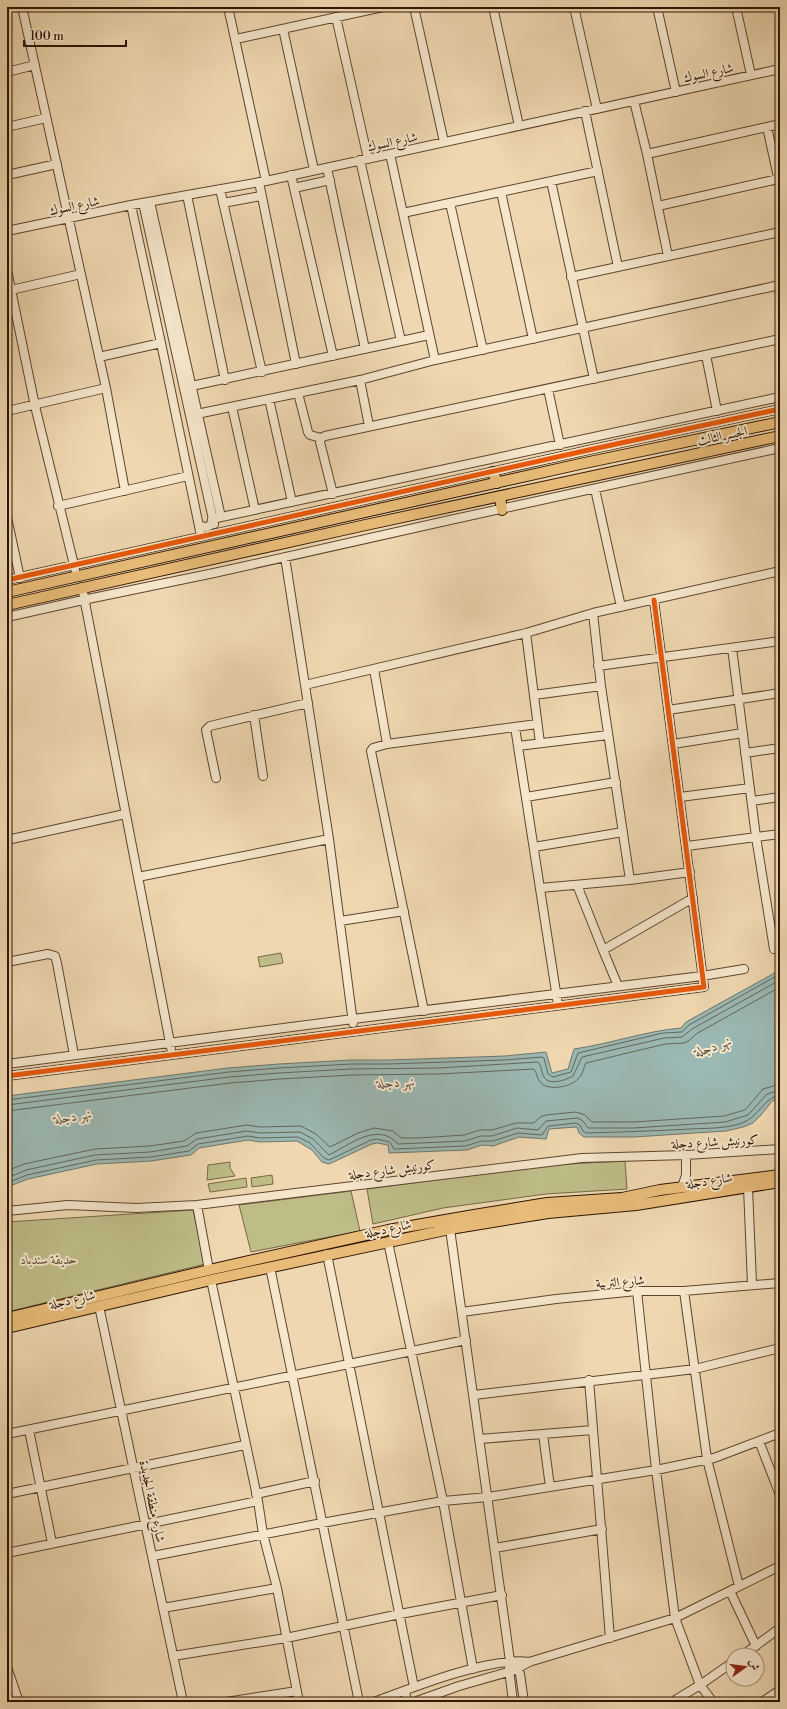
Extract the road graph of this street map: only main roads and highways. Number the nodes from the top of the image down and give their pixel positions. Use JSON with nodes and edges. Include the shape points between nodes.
{"nodes":[{"id":1,"x":780,"y":422,"type":"edge"},
{"id":2,"x":780,"y":436,"type":"edge"},
{"id":3,"x":493,"y":472,"type":"road end"},
{"id":4,"x":497,"y":483,"type":"junction"},
{"id":5,"x":500,"y":497,"type":"junction"},
{"id":6,"x":502,"y":510,"type":"road end"},
{"id":7,"x":7,"y":592,"type":"edge"},
{"id":8,"x":7,"y":605,"type":"edge"},
{"id":9,"x":780,"y":1175,"type":"edge"},
{"id":10,"x":780,"y":1182,"type":"edge"},
{"id":11,"x":210,"y":1275,"type":"junction"},
{"id":12,"x":7,"y":1318,"type":"edge"},
{"id":13,"x":7,"y":1328,"type":"edge"}],
"edges":[{"from":1,"to":4,"type":"main road","name":"الجسر الثالث"},
{"from":2,"to":5,"type":"main road","name":"الجسر الثالث"},
{"from":3,"to":4,"type":"main road"},
{"from":4,"to":7,"type":"main road","name":"الجسر الثالث"},
{"from":5,"to":6,"type":"main road"},
{"from":5,"to":8,"type":"main road","name":"الجسر الثالث"},
{"from":9,"to":11,"type":"main road","name":"شارع دجلة","via":[[660,1190],[622,1198],[547,1203],[388,1230]]},
{"from":10,"to":11,"type":"main road","name":"شارع دجلة","via":[[636,1205],[548,1213],[450,1229],[270,1267]]},
{"from":11,"to":12,"type":"main road","name":"شارع دجلة"},
{"from":11,"to":13,"type":"main road","name":"شارع دجلة"}]}
